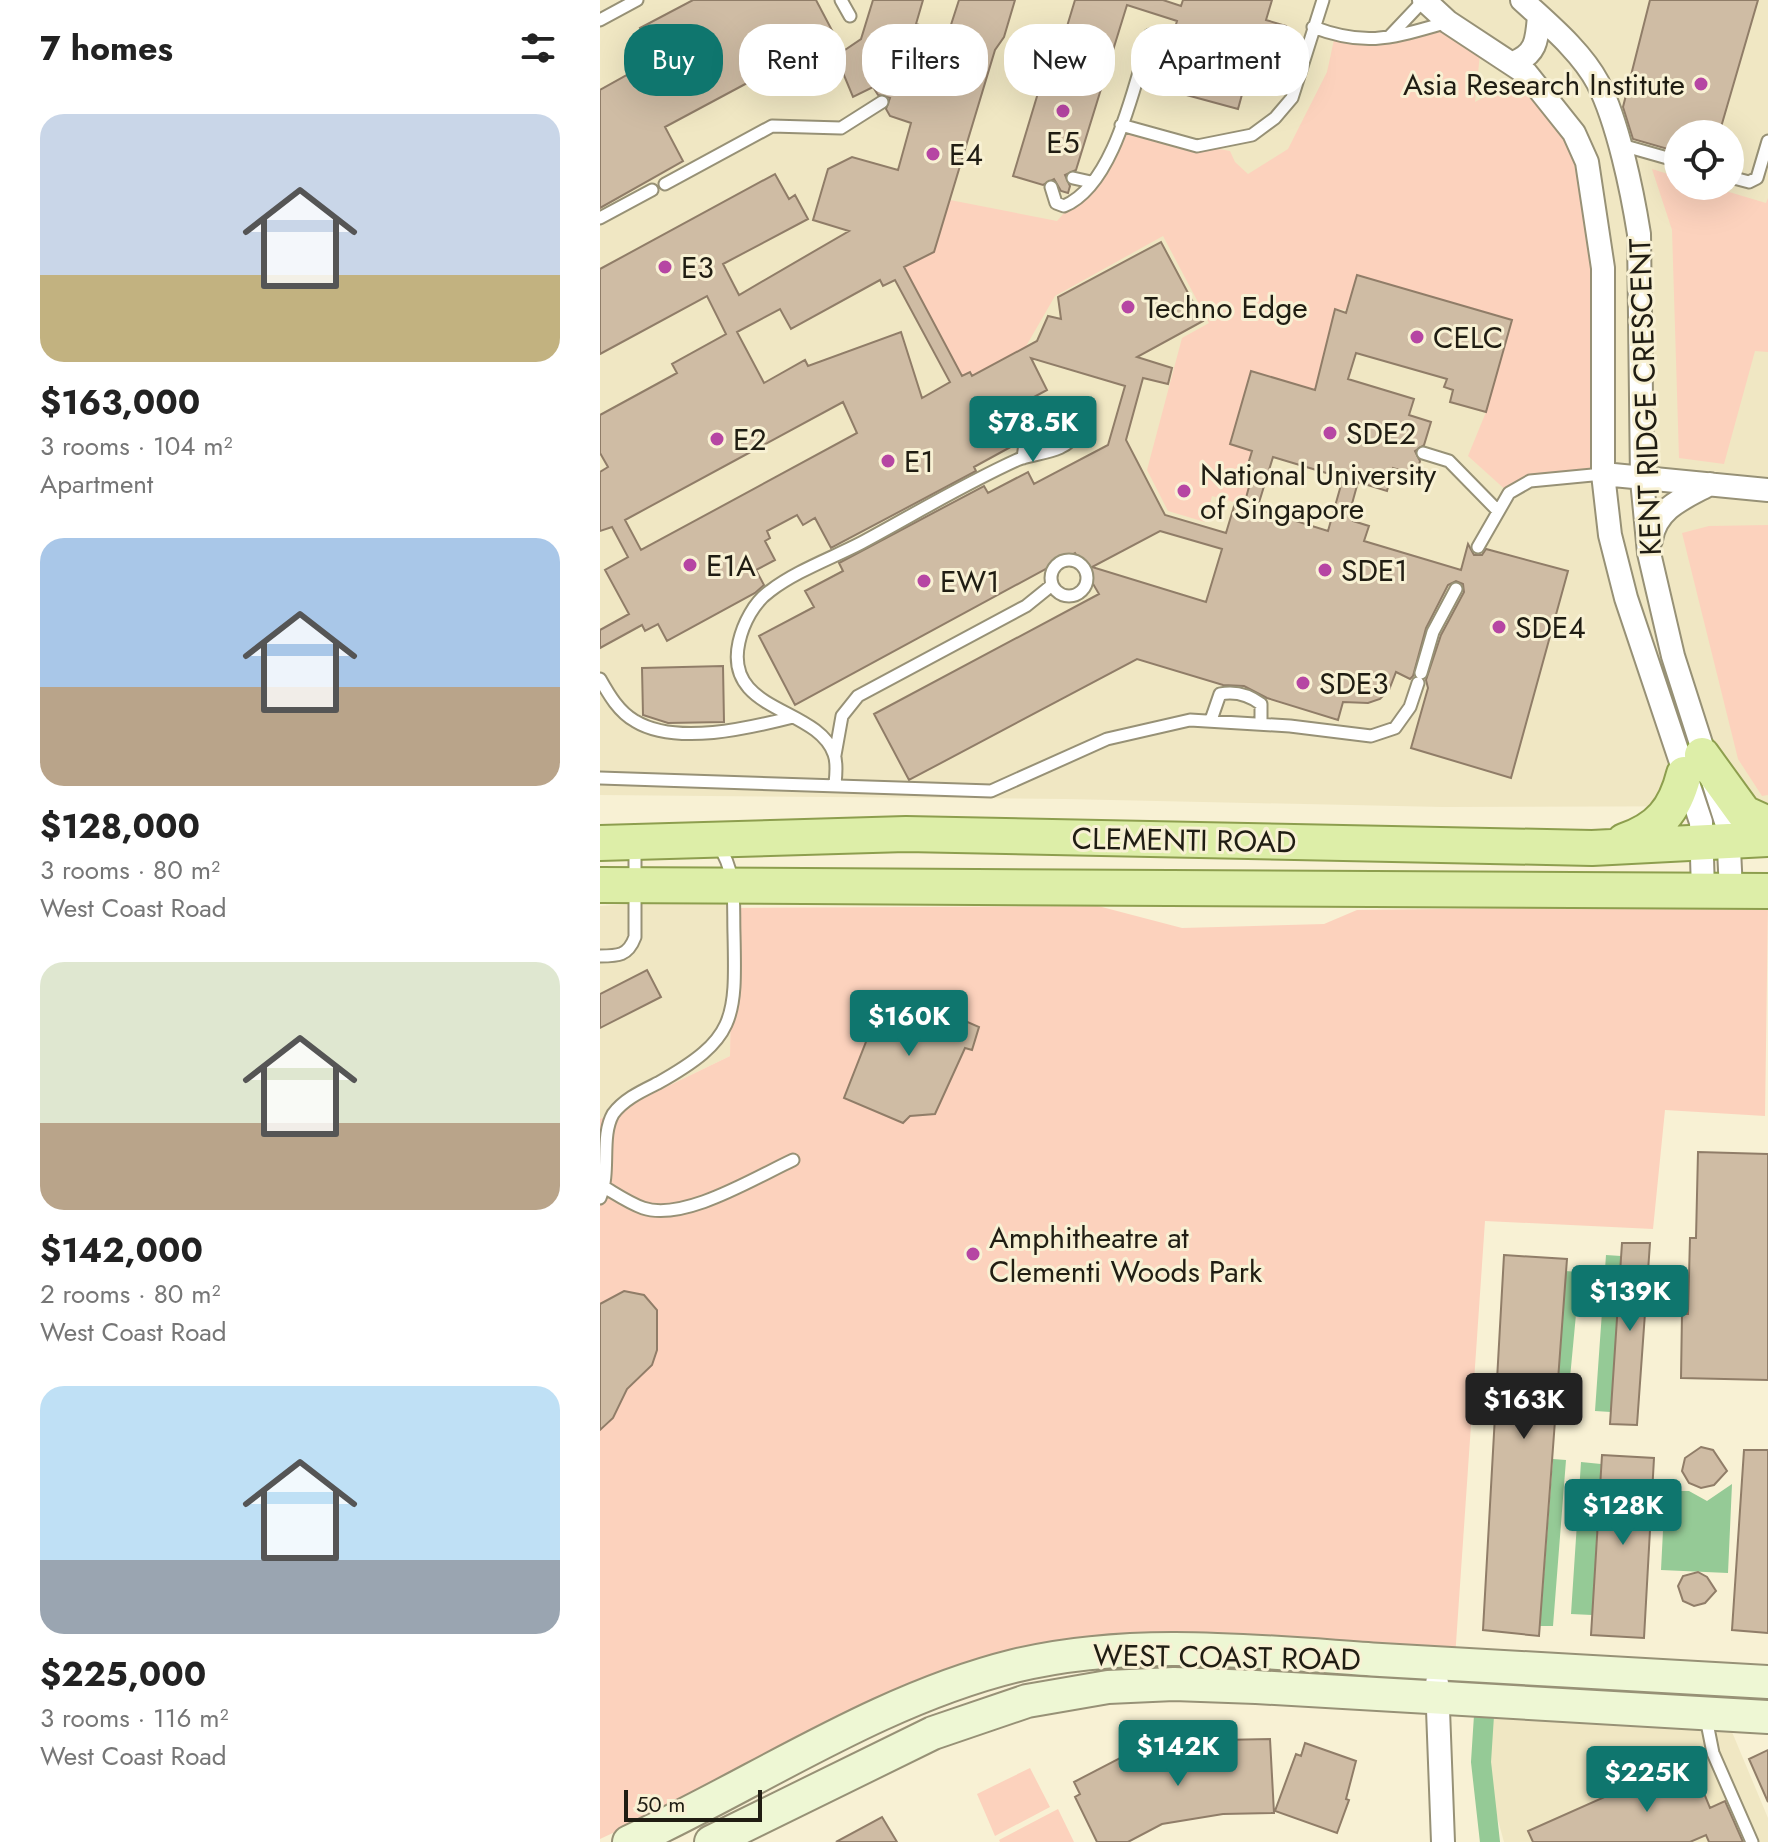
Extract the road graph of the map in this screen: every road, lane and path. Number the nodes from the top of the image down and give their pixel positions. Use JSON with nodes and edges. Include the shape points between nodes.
{"nodes":[{"id":1,"x":637,"y":0,"type":"edge"},
{"id":2,"x":841,"y":0,"type":"edge"},
{"id":3,"x":854,"y":0,"type":"edge"},
{"id":4,"x":1323,"y":0,"type":"edge"},
{"id":5,"x":1424,"y":0,"type":"edge"},
{"id":6,"x":1530,"y":8,"type":"edge"},
{"id":7,"x":600,"y":20,"type":"edge"},
{"id":8,"x":1448,"y":22,"type":"junction"},
{"id":9,"x":1313,"y":27,"type":"junction"},
{"id":10,"x":1389,"y":37,"type":"junction"},
{"id":11,"x":1513,"y":63,"type":"junction"},
{"id":12,"x":1131,"y":94,"type":"edge"},
{"id":13,"x":882,"y":102,"type":"dead end"},
{"id":14,"x":1121,"y":125,"type":"junction"},
{"id":15,"x":1768,"y":141,"type":"edge"},
{"id":16,"x":1618,"y":144,"type":"junction"},
{"id":17,"x":1664,"y":157,"type":"edge"},
{"id":18,"x":1073,"y":178,"type":"dead end"},
{"id":19,"x":1744,"y":181,"type":"edge"},
{"id":20,"x":1091,"y":182,"type":"junction"},
{"id":21,"x":665,"y":184,"type":"dead end"},
{"id":22,"x":1051,"y":187,"type":"dead end"},
{"id":23,"x":652,"y":190,"type":"dead end"},
{"id":24,"x":600,"y":218,"type":"edge"},
{"id":25,"x":1423,"y":453,"type":"dead end"},
{"id":26,"x":1023,"y":458,"type":"junction"},
{"id":27,"x":1603,"y":474,"type":"junction"},
{"id":28,"x":1642,"y":480,"type":"junction"},
{"id":29,"x":1710,"y":484,"type":"junction"},
{"id":30,"x":1768,"y":490,"type":"edge"},
{"id":31,"x":1498,"y":511,"type":"junction"},
{"id":32,"x":1478,"y":547,"type":"dead end"},
{"id":33,"x":1649,"y":553,"type":"junction"},
{"id":34,"x":1052,"y":585,"type":"dead end"},
{"id":35,"x":1456,"y":589,"type":"dead end"},
{"id":36,"x":600,"y":679,"type":"edge"},
{"id":37,"x":793,"y":717,"type":"junction"},
{"id":38,"x":1211,"y":720,"type":"junction"},
{"id":39,"x":1261,"y":724,"type":"junction"},
{"id":40,"x":835,"y":755,"type":"junction"},
{"id":41,"x":1693,"y":764,"type":"junction"},
{"id":42,"x":600,"y":778,"type":"edge"},
{"id":43,"x":835,"y":784,"type":"junction"},
{"id":44,"x":1768,"y":824,"type":"edge"},
{"id":45,"x":1768,"y":839,"type":"edge"},
{"id":46,"x":1717,"y":840,"type":"junction"},
{"id":47,"x":716,"y":841,"type":"junction"},
{"id":48,"x":635,"y":842,"type":"junction"},
{"id":49,"x":600,"y":843,"type":"edge"},
{"id":50,"x":1592,"y":848,"type":"junction"},
{"id":51,"x":600,"y":885,"type":"edge"},
{"id":52,"x":635,"y":886,"type":"junction"},
{"id":53,"x":733,"y":886,"type":"junction"},
{"id":54,"x":1717,"y":891,"type":"junction"},
{"id":55,"x":1768,"y":891,"type":"edge"},
{"id":56,"x":600,"y":956,"type":"edge"},
{"id":57,"x":793,"y":1160,"type":"dead end"},
{"id":58,"x":602,"y":1192,"type":"edge"},
{"id":59,"x":1437,"y":1662,"type":"junction"},
{"id":60,"x":1768,"y":1682,"type":"edge"},
{"id":61,"x":1437,"y":1697,"type":"junction"},
{"id":62,"x":1706,"y":1713,"type":"junction"},
{"id":63,"x":1768,"y":1717,"type":"edge"},
{"id":64,"x":629,"y":1842,"type":"edge"},
{"id":65,"x":711,"y":1842,"type":"edge"},
{"id":66,"x":1443,"y":1842,"type":"edge"},
{"id":67,"x":1752,"y":1842,"type":"edge"}],
"edges":[{"from":1,"to":7,"type":"lane"},
{"from":2,"to":3,"type":"lane","via":[[850,16]]},
{"from":4,"to":9,"type":"lane"},
{"from":5,"to":8,"type":"street","name":"KENT RIDGE CRESCENT"},
{"from":5,"to":10,"type":"lane"},
{"from":6,"to":11,"type":"street","name":"KENT RIDGE CRESCENT","via":[[1536,46]]},
{"from":6,"to":16,"type":"street","name":"KENT RIDGE CRESCENT","via":[[1598,83]]},
{"from":8,"to":10,"type":"lane"},
{"from":8,"to":11,"type":"street","name":"KENT RIDGE CRESCENT"},
{"from":9,"to":10,"type":"lane","via":[[1353,40]]},
{"from":9,"to":14,"type":"lane","via":[[1292,98],[1252,135],[1197,146]]},
{"from":11,"to":27,"type":"street","name":"KENT RIDGE CRESCENT","via":[[1555,106],[1587,162],[1603,268]]},
{"from":12,"to":14,"type":"lane"},
{"from":13,"to":21,"type":"lane","via":[[841,128],[772,126]]},
{"from":14,"to":20,"type":"lane","via":[[1101,173]]},
{"from":15,"to":19,"type":"lane","via":[[1757,178]]},
{"from":16,"to":17,"type":"lane"},
{"from":16,"to":28,"type":"street","name":"KENT RIDGE CRESCENT","via":[[1639,234]]},
{"from":18,"to":20,"type":"lane"},
{"from":20,"to":22,"type":"lane","via":[[1064,206],[1056,203]]},
{"from":23,"to":24,"type":"lane"},
{"from":25,"to":31,"type":"lane","via":[[1449,461]]},
{"from":26,"to":26,"type":"lane","via":[[1028,422],[1037,411],[1064,406],[1074,412],[1078,422],[1065,446]]},
{"from":26,"to":37,"type":"lane","via":[[769,591],[743,626],[737,646],[740,669],[758,699]]},
{"from":27,"to":28,"type":"street"},
{"from":27,"to":31,"type":"lane","via":[[1530,481],[1509,493]]},
{"from":27,"to":41,"type":"street","name":"KENT RIDGE CRESCENT","via":[[1610,535],[1626,598]]},
{"from":28,"to":29,"type":"street"},
{"from":28,"to":33,"type":"street","name":"KENT RIDGE CRESCENT"},
{"from":29,"to":30,"type":"street"},
{"from":29,"to":33,"type":"street","via":[[1662,514],[1653,527]]},
{"from":31,"to":32,"type":"lane"},
{"from":33,"to":41,"type":"street","name":"KENT RIDGE CRESCENT"},
{"from":34,"to":40,"type":"lane","via":[[1026,606],[858,696],[842,716]]},
{"from":35,"to":39,"type":"lane","via":[[1433,632],[1410,707],[1395,728],[1371,736]]},
{"from":36,"to":37,"type":"lane","via":[[616,705],[648,728],[747,730]]},
{"from":37,"to":40,"type":"lane","via":[[816,731]]},
{"from":38,"to":39,"type":"lane"},
{"from":38,"to":39,"type":"lane","via":[[1220,694],[1229,692],[1261,704]]},
{"from":38,"to":43,"type":"lane","via":[[1107,739],[991,791]]},
{"from":40,"to":43,"type":"lane"},
{"from":41,"to":44,"type":"main road","via":[[1744,813]]},
{"from":41,"to":46,"type":"street","name":"KENT RIDGE CRESCENT","via":[[1701,822]]},
{"from":41,"to":50,"type":"main road","via":[[1674,805],[1655,828]]},
{"from":42,"to":43,"type":"lane"},
{"from":45,"to":46,"type":"main road","name":"CLEMENTI ROAD"},
{"from":46,"to":50,"type":"main road","name":"CLEMENTI ROAD"},
{"from":46,"to":54,"type":"street","name":"KENT RIDGE CRESCENT"},
{"from":47,"to":48,"type":"main road","name":"CLEMENTI ROAD"},
{"from":47,"to":50,"type":"main road","name":"CLEMENTI ROAD","via":[[906,834]]},
{"from":47,"to":53,"type":"lane"},
{"from":48,"to":49,"type":"main road","name":"CLEMENTI ROAD"},
{"from":48,"to":52,"type":"lane"},
{"from":51,"to":52,"type":"main road","name":"CLEMENTI ROAD"},
{"from":52,"to":53,"type":"main road","name":"CLEMENTI ROAD"},
{"from":52,"to":56,"type":"lane","via":[[631,949],[621,956]]},
{"from":53,"to":54,"type":"main road","name":"CLEMENTI ROAD"},
{"from":53,"to":58,"type":"lane","via":[[735,969],[725,1032],[689,1065],[613,1114],[607,1127]]},
{"from":54,"to":55,"type":"main road","name":"CLEMENTI ROAD"},
{"from":57,"to":58,"type":"lane","via":[[677,1209],[642,1208]]},
{"from":59,"to":60,"type":"main road","name":"WEST COAST ROAD"},
{"from":59,"to":61,"type":"street"},
{"from":59,"to":64,"type":"main road","name":"WEST COAST ROAD","via":[[1177,1650],[1107,1652],[1015,1666],[916,1700]]},
{"from":61,"to":62,"type":"main road","name":"WEST COAST ROAD"},
{"from":61,"to":65,"type":"main road","name":"WEST COAST ROAD","via":[[1174,1684],[1108,1687],[1027,1701],[933,1733]]},
{"from":61,"to":66,"type":"street"},
{"from":62,"to":63,"type":"main road","name":"WEST COAST ROAD"},
{"from":62,"to":67,"type":"lane","via":[[1713,1753]]}]}
